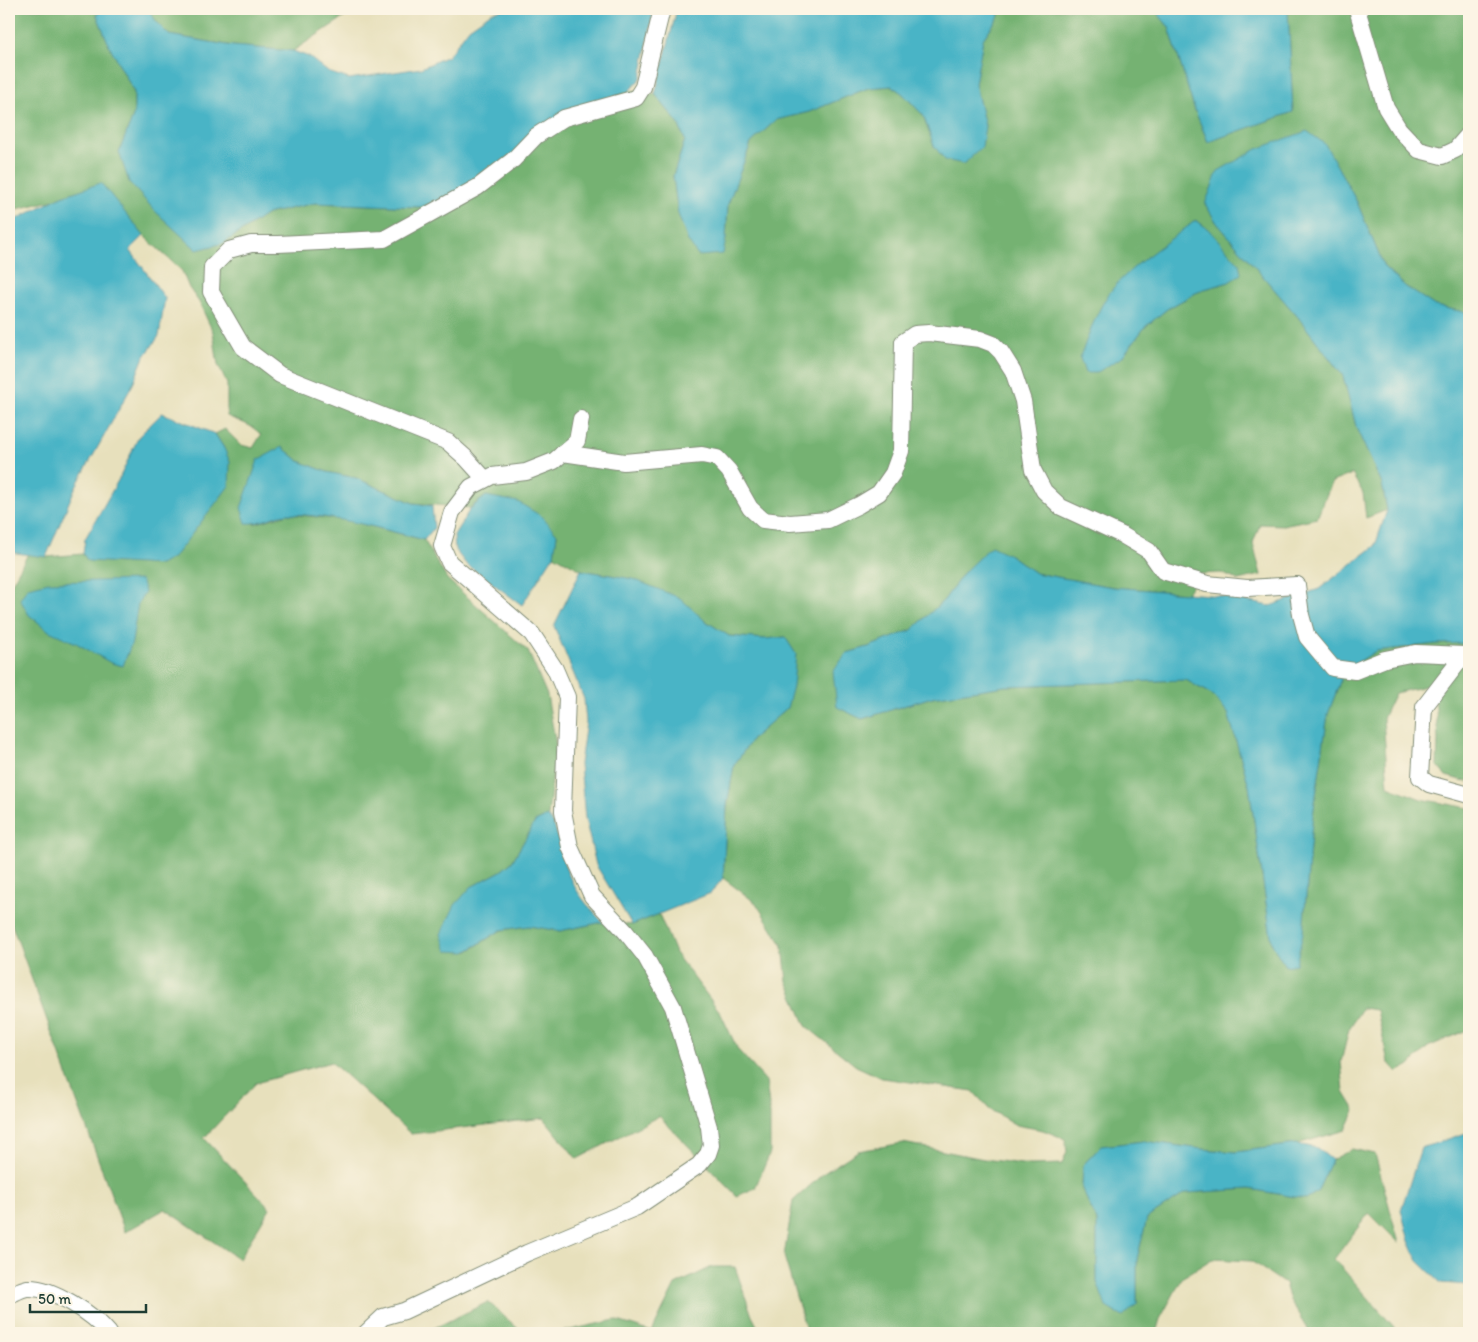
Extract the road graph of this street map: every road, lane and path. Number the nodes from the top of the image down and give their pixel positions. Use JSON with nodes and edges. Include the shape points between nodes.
{"nodes":[{"id":1,"x":662,"y":9,"type":"edge"},
{"id":2,"x":1357,"y":9,"type":"edge"},
{"id":3,"x":1469,"y":134,"type":"edge"},
{"id":4,"x":581,"y":419,"type":"dead end"},
{"id":5,"x":563,"y":453,"type":"junction"},
{"id":6,"x":485,"y":480,"type":"junction"},
{"id":7,"x":1469,"y":795,"type":"edge"},
{"id":8,"x":9,"y":1295,"type":"edge"},
{"id":9,"x":109,"y":1333,"type":"edge"},
{"id":10,"x":366,"y":1333,"type":"edge"}],
"edges":[{"from":1,"to":6,"type":"street","via":[[643,87],[636,98],[564,118],[536,136],[513,160],[478,187],[384,239],[251,244],[229,250],[212,268],[211,292],[243,347],[280,375],[448,442]]},
{"from":2,"to":3,"type":"street","via":[[1386,108],[1399,129],[1419,150],[1442,156],[1455,150]]},
{"from":4,"to":5,"type":"street","via":[[577,441]]},
{"from":5,"to":6,"type":"street","via":[[554,461],[526,472],[492,476]]},
{"from":5,"to":7,"type":"street","via":[[624,462],[702,455],[717,458],[729,471],[750,508],[764,520],[790,523],[828,520],[879,492],[893,473],[902,451],[903,342],[915,334],[929,333],[980,339],[993,344],[1012,371],[1023,401],[1033,470],[1044,491],[1061,507],[1149,551],[1163,571],[1207,584],[1247,588],[1297,585],[1307,637],[1332,668],[1355,671],[1385,659],[1415,653],[1464,655],[1424,707],[1420,777],[1429,784]]},
{"from":6,"to":10,"type":"street","via":[[471,486],[452,512],[442,546],[449,562],[532,634],[555,669],[567,697],[564,811],[570,847],[592,896],[645,956],[673,1007],[709,1127],[711,1145],[700,1165],[637,1207],[384,1317]]},
{"from":8,"to":9,"type":"street","via":[[27,1288],[58,1295]]}]}
